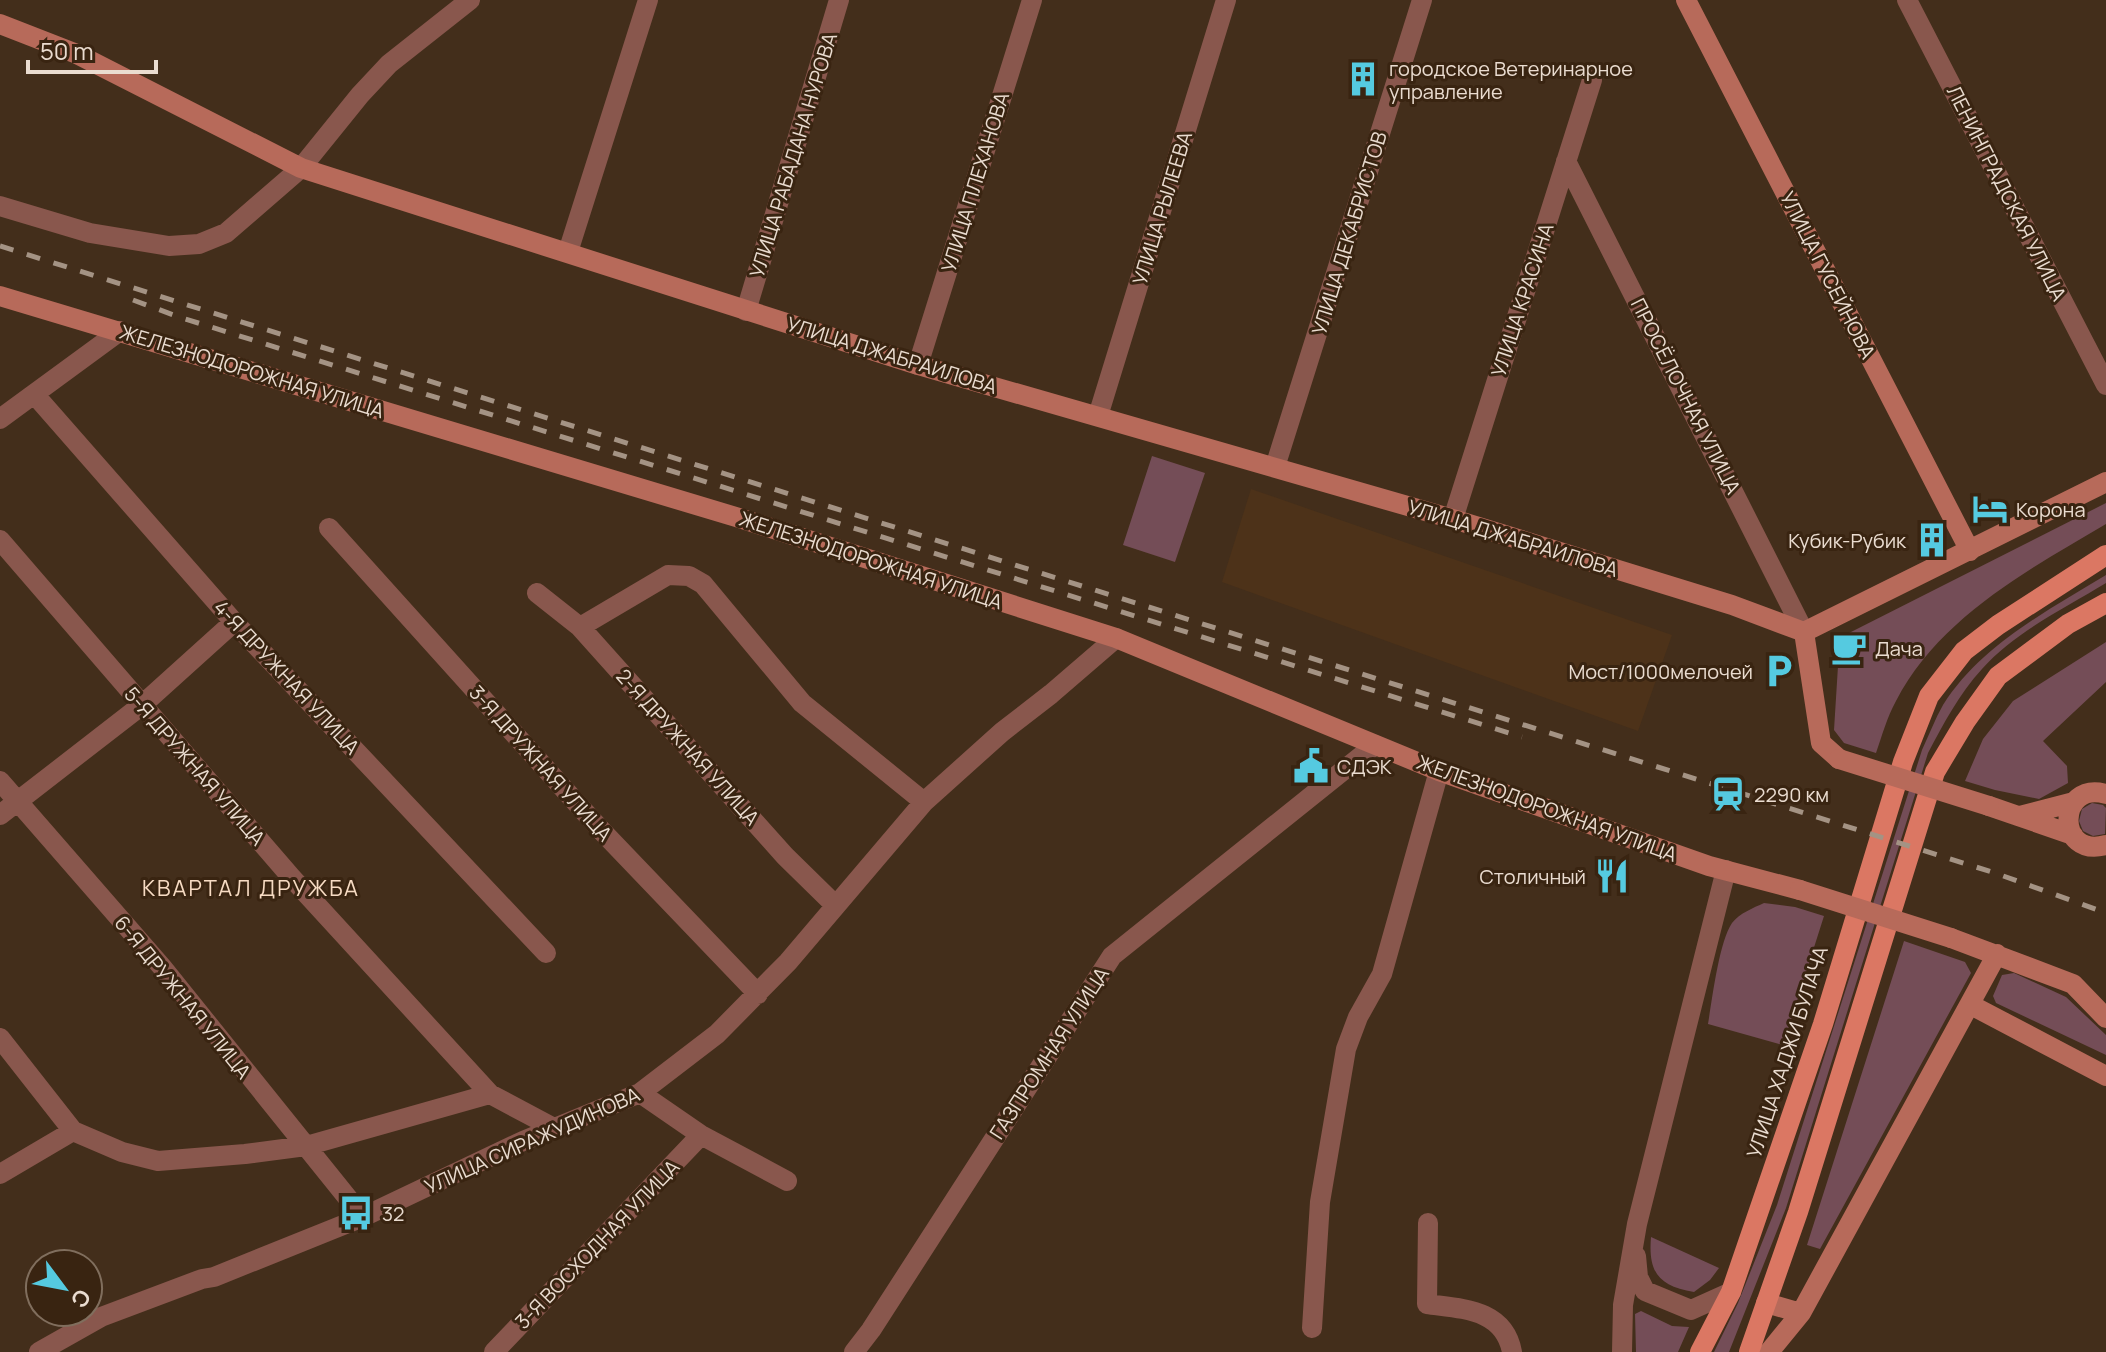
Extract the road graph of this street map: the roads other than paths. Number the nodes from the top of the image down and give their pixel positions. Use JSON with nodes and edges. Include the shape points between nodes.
{"nodes":[{"id":1,"x":470,"y":0,"type":"edge"},
{"id":2,"x":648,"y":0,"type":"edge"},
{"id":3,"x":839,"y":0,"type":"edge"},
{"id":4,"x":1032,"y":0,"type":"edge"},
{"id":5,"x":1226,"y":0,"type":"edge"},
{"id":6,"x":1422,"y":0,"type":"edge"},
{"id":7,"x":1686,"y":0,"type":"edge"},
{"id":8,"x":1907,"y":0,"type":"edge"},
{"id":9,"x":0,"y":24,"type":"edge"},
{"id":10,"x":1592,"y":80,"type":"dead end"},
{"id":11,"x":1566,"y":161,"type":"junction"},
{"id":12,"x":301,"y":168,"type":"junction"},
{"id":13,"x":0,"y":206,"type":"edge"},
{"id":14,"x":568,"y":252,"type":"junction"},
{"id":15,"x":0,"y":296,"type":"edge"},
{"id":16,"x":746,"y":311,"type":"junction"},
{"id":17,"x":120,"y":331,"type":"junction"},
{"id":18,"x":918,"y":365,"type":"junction"},
{"id":19,"x":2106,"y":385,"type":"edge"},
{"id":20,"x":35,"y":395,"type":"junction"},
{"id":21,"x":1098,"y":416,"type":"junction"},
{"id":22,"x":0,"y":419,"type":"edge"},
{"id":23,"x":1275,"y":467,"type":"junction"},
{"id":24,"x":2106,"y":482,"type":"edge"},
{"id":25,"x":1453,"y":519,"type":"junction"},
{"id":26,"x":329,"y":528,"type":"dead end"},
{"id":27,"x":0,"y":540,"type":"edge"},
{"id":28,"x":1970,"y":551,"type":"junction"},
{"id":29,"x":2106,"y":555,"type":"edge"},
{"id":30,"x":537,"y":593,"type":"dead end"},
{"id":31,"x":2106,"y":603,"type":"edge"},
{"id":32,"x":234,"y":622,"type":"junction"},
{"id":33,"x":580,"y":627,"type":"junction"},
{"id":34,"x":1804,"y":632,"type":"junction"},
{"id":35,"x":1116,"y":638,"type":"junction"},
{"id":36,"x":142,"y":705,"type":"junction"},
{"id":37,"x":1375,"y":745,"type":"junction"},
{"id":38,"x":1439,"y":771,"type":"junction"},
{"id":39,"x":2106,"y":775,"type":"edge"},
{"id":40,"x":0,"y":781,"type":"edge"},
{"id":41,"x":2090,"y":796,"type":"edge"},
{"id":42,"x":17,"y":800,"type":"junction"},
{"id":43,"x":924,"y":802,"type":"junction"},
{"id":44,"x":0,"y":815,"type":"edge"},
{"id":45,"x":2020,"y":816,"type":"junction"},
{"id":46,"x":2094,"y":846,"type":"edge"},
{"id":47,"x":1726,"y":870,"type":"junction"},
{"id":48,"x":835,"y":905,"type":"junction"},
{"id":49,"x":546,"y":953,"type":"dead end"},
{"id":50,"x":1997,"y":954,"type":"junction"},
{"id":51,"x":758,"y":994,"type":"junction"},
{"id":52,"x":1971,"y":1005,"type":"junction"},
{"id":53,"x":2106,"y":1018,"type":"edge"},
{"id":54,"x":0,"y":1038,"type":"edge"},
{"id":55,"x":2106,"y":1076,"type":"edge"},
{"id":56,"x":640,"y":1093,"type":"junction"},
{"id":57,"x":490,"y":1094,"type":"junction"},
{"id":58,"x":554,"y":1128,"type":"junction"},
{"id":59,"x":73,"y":1131,"type":"junction"},
{"id":60,"x":701,"y":1135,"type":"junction"},
{"id":61,"x":306,"y":1146,"type":"junction"},
{"id":62,"x":0,"y":1174,"type":"edge"},
{"id":63,"x":787,"y":1181,"type":"dead end"},
{"id":64,"x":363,"y":1217,"type":"junction"},
{"id":65,"x":1428,"y":1223,"type":"dead end"},
{"id":66,"x":1637,"y":1224,"type":"junction"},
{"id":67,"x":1731,"y":1292,"type":"junction"},
{"id":68,"x":1766,"y":1303,"type":"junction"},
{"id":69,"x":1801,"y":1313,"type":"junction"},
{"id":70,"x":1312,"y":1328,"type":"dead end"},
{"id":71,"x":39,"y":1352,"type":"edge"},
{"id":72,"x":494,"y":1352,"type":"edge"},
{"id":73,"x":854,"y":1352,"type":"edge"},
{"id":74,"x":1512,"y":1352,"type":"edge"},
{"id":75,"x":1622,"y":1352,"type":"edge"},
{"id":76,"x":1700,"y":1352,"type":"edge"},
{"id":77,"x":1749,"y":1352,"type":"edge"},
{"id":78,"x":1769,"y":1352,"type":"edge"}],
"edges":[{"from":1,"to":12,"type":"street","via":[[389,64]]},
{"from":2,"to":14,"type":"street"},
{"from":3,"to":16,"type":"street","name":"УЛИЦА РАБАДАНА НУРОВА"},
{"from":4,"to":18,"type":"street","name":"УЛИЦА ПЛЕХАНОВА"},
{"from":5,"to":21,"type":"street","name":"УЛИЦА РЫЛЕЕВА"},
{"from":6,"to":23,"type":"street","name":"УЛИЦА ДЕКАБРИСТОВ"},
{"from":7,"to":28,"type":"street","name":"УЛИЦА ГУСЕЙНОВА"},
{"from":8,"to":19,"type":"street","name":"ЛЕНИНГРАДСКАЯ УЛИЦА"},
{"from":9,"to":12,"type":"street","name":"УЛИЦА ДЖАБРАИЛОВА","via":[[77,54]]},
{"from":10,"to":11,"type":"street","name":"УЛИЦА КРАСИНА"},
{"from":11,"to":25,"type":"street","name":"УЛИЦА КРАСИНА"},
{"from":11,"to":34,"type":"street","name":"ПРОСЁЛОЧНАЯ УЛИЦА"},
{"from":12,"to":13,"type":"street","via":[[226,233],[199,244],[169,246],[90,233]]},
{"from":12,"to":14,"type":"street","name":"УЛИЦА ДЖАБРАИЛОВА"},
{"from":14,"to":16,"type":"street","name":"УЛИЦА ДЖАБРАИЛОВА"},
{"from":15,"to":17,"type":"street","name":"ЖЕЛЕЗНОДОРОЖНАЯ УЛИЦА"},
{"from":16,"to":18,"type":"street","name":"УЛИЦА ДЖАБРАИЛОВА"},
{"from":17,"to":20,"type":"street"},
{"from":17,"to":35,"type":"street","name":"ЖЕЛЕЗНОДОРОЖНАЯ УЛИЦА"},
{"from":18,"to":21,"type":"street","name":"УЛИЦА ДЖАБРАИЛОВА"},
{"from":20,"to":22,"type":"street"},
{"from":20,"to":32,"type":"street","name":"4-Я ДРУЖНАЯ УЛИЦА"},
{"from":21,"to":23,"type":"street","name":"УЛИЦА ДЖАБРАИЛОВА"},
{"from":23,"to":25,"type":"street","name":"УЛИЦА ДЖАБРАИЛОВА"},
{"from":24,"to":28,"type":"street"},
{"from":25,"to":34,"type":"street","name":"УЛИЦА ДЖАБРАИЛОВА"},
{"from":26,"to":51,"type":"street","name":"3-Я ДРУЖНАЯ УЛИЦА","via":[[600,829]]},
{"from":27,"to":36,"type":"street","name":"5-Я ДРУЖНАЯ УЛИЦА"},
{"from":28,"to":34,"type":"street"},
{"from":29,"to":67,"type":"main road","name":"УЛИЦА ХАДЖИ БУЛАЧА","via":[[1964,651],[1929,696]]},
{"from":30,"to":33,"type":"street","name":"2-Я ДРУЖНАЯ УЛИЦА"},
{"from":31,"to":68,"type":"main road","via":[[1998,676],[1935,772]]},
{"from":32,"to":36,"type":"street"},
{"from":32,"to":49,"type":"street","name":"4-Я ДРУЖНАЯ УЛИЦА"},
{"from":33,"to":43,"type":"street","via":[[668,575],[689,576],[703,584],[802,703]]},
{"from":33,"to":48,"type":"street","name":"2-Я ДРУЖНАЯ УЛИЦА"},
{"from":34,"to":45,"type":"street","bridge":true,"via":[[1821,743],[1839,759]]},
{"from":35,"to":37,"type":"street","name":"ЖЕЛЕЗНОДОРОЖНАЯ УЛИЦА"},
{"from":35,"to":43,"type":"street","name":"УЛИЦА СИРАЖУДИНОВА"},
{"from":36,"to":42,"type":"street"},
{"from":36,"to":57,"type":"street","name":"5-Я ДРУЖНАЯ УЛИЦА"},
{"from":37,"to":38,"type":"street","name":"ЖЕЛЕЗНОДОРОЖНАЯ УЛИЦА"},
{"from":37,"to":73,"type":"street","name":"ГАЗПРОМНАЯ УЛИЦА","via":[[1112,956]]},
{"from":38,"to":47,"type":"street","name":"ЖЕЛЕЗНОДОРОЖНАЯ УЛИЦА"},
{"from":38,"to":70,"type":"street","via":[[1382,974],[1346,1049],[1320,1202]]},
{"from":39,"to":41,"type":"street"},
{"from":40,"to":42,"type":"street","name":"6-Я ДРУЖНАЯ УЛИЦА"},
{"from":41,"to":45,"type":"street"},
{"from":41,"to":46,"type":"street","via":[[2069,812],[2068,823]]},
{"from":42,"to":44,"type":"street"},
{"from":42,"to":61,"type":"street","name":"6-Я ДРУЖНАЯ УЛИЦА","via":[[162,967]]},
{"from":43,"to":48,"type":"street","name":"УЛИЦА СИРАЖУДИНОВА"},
{"from":45,"to":46,"type":"street"},
{"from":47,"to":50,"type":"street","name":"ЖЕЛЕЗНОДОРОЖНАЯ УЛИЦА","bridge":true},
{"from":47,"to":66,"type":"street"},
{"from":48,"to":51,"type":"street","name":"УЛИЦА СИРАЖУДИНОВА"},
{"from":50,"to":52,"type":"street"},
{"from":50,"to":53,"type":"street","name":"ЖЕЛЕЗНОДОРОЖНАЯ УЛИЦА","via":[[2073,984]]},
{"from":51,"to":56,"type":"street","name":"УЛИЦА СИРАЖУДИНОВА","via":[[717,1034]]},
{"from":52,"to":55,"type":"street"},
{"from":52,"to":69,"type":"street"},
{"from":54,"to":59,"type":"street"},
{"from":56,"to":58,"type":"street","name":"УЛИЦА СИРАЖУДИНОВА"},
{"from":56,"to":60,"type":"street"},
{"from":57,"to":58,"type":"street","name":"5-Я ДРУЖНАЯ УЛИЦА"},
{"from":57,"to":61,"type":"street"},
{"from":58,"to":64,"type":"street","name":"УЛИЦА СИРАЖУДИНОВА"},
{"from":59,"to":61,"type":"street","via":[[158,1161]]},
{"from":59,"to":62,"type":"street"},
{"from":60,"to":63,"type":"street"},
{"from":60,"to":72,"type":"street","name":"3-Я ВОСХОДНАЯ УЛИЦА"},
{"from":61,"to":64,"type":"street","name":"6-Я ДРУЖНАЯ УЛИЦА"},
{"from":64,"to":71,"type":"street","name":"УЛИЦА СИРАЖУДИНОВА","via":[[101,1317]]},
{"from":65,"to":74,"type":"street","via":[[1427,1304],[1488,1318],[1506,1332]]},
{"from":66,"to":67,"type":"street","via":[[1638,1277],[1645,1291],[1691,1310]]},
{"from":66,"to":75,"type":"street","via":[[1623,1305]]},
{"from":67,"to":76,"type":"main road","name":"УЛИЦА ХАДЖИ БУЛАЧА"},
{"from":68,"to":69,"type":"street"},
{"from":68,"to":77,"type":"main road"},
{"from":69,"to":78,"type":"street"}]}
